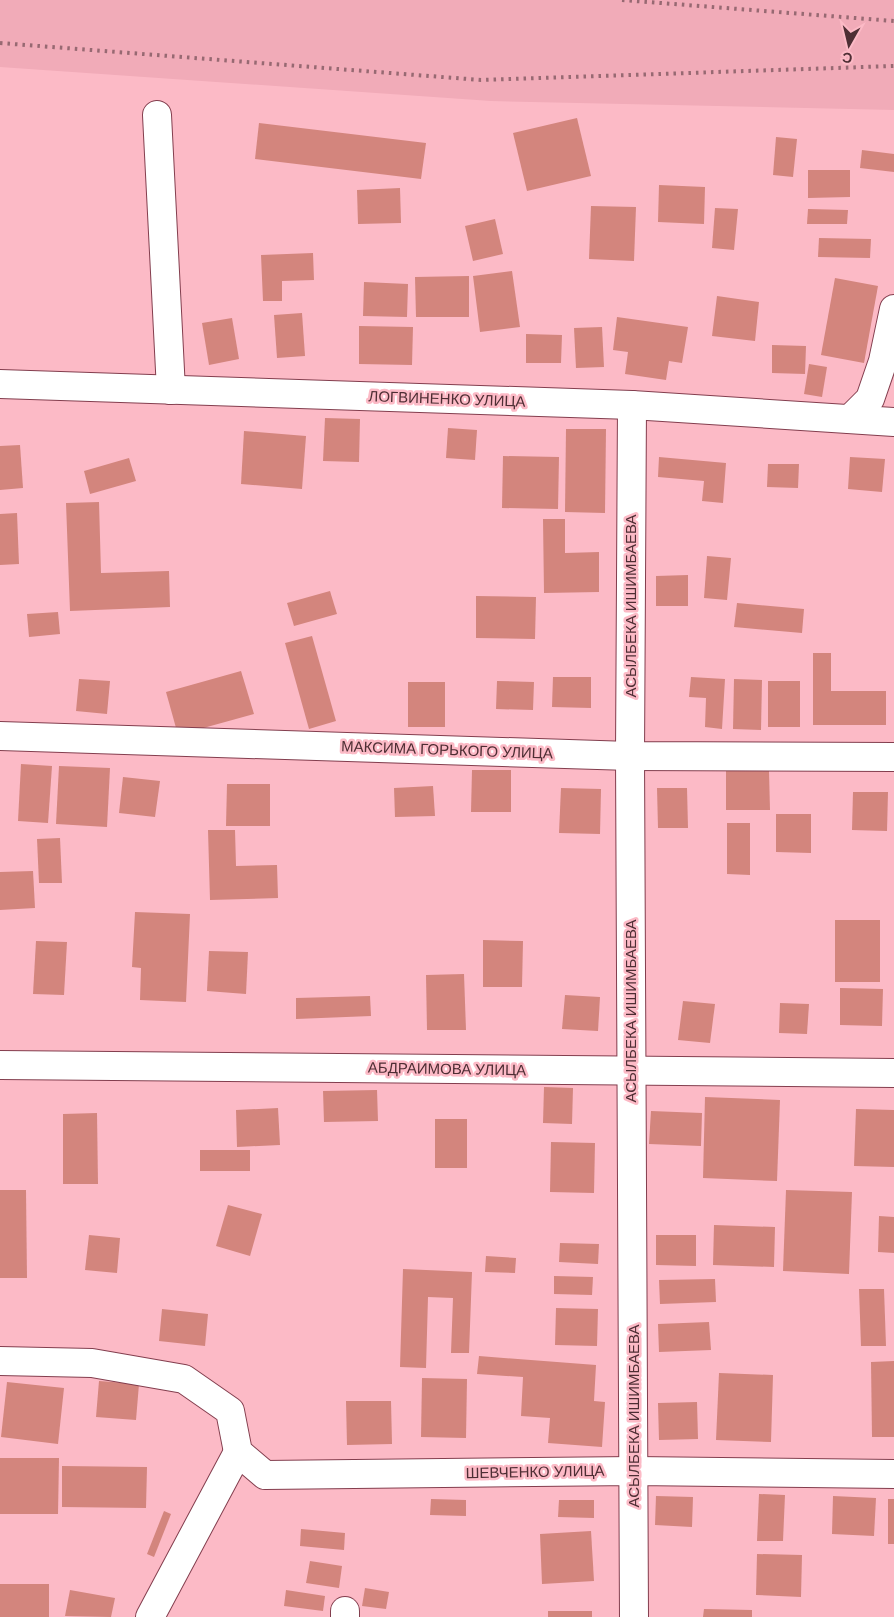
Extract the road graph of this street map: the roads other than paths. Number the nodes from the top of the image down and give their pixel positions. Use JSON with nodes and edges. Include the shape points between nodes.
{"nodes":[{"id":1,"x":157,"y":115,"type":"dead end"},
{"id":2,"x":894,"y":309,"type":"edge"},
{"id":3,"x":0,"y":384,"type":"edge"},
{"id":4,"x":171,"y":390,"type":"junction"},
{"id":5,"x":632,"y":405,"type":"junction"},
{"id":6,"x":850,"y":419,"type":"junction"},
{"id":7,"x":894,"y":422,"type":"edge"},
{"id":8,"x":0,"y":736,"type":"edge"},
{"id":9,"x":630,"y":756,"type":"junction"},
{"id":10,"x":894,"y":757,"type":"edge"},
{"id":11,"x":0,"y":1065,"type":"edge"},
{"id":12,"x":631,"y":1071,"type":"junction"},
{"id":13,"x":894,"y":1072,"type":"edge"},
{"id":14,"x":0,"y":1361,"type":"edge"},
{"id":15,"x":238,"y":1452,"type":"junction"},
{"id":16,"x":635,"y":1471,"type":"junction"},
{"id":17,"x":894,"y":1474,"type":"edge"},
{"id":18,"x":150,"y":1617,"type":"edge"},
{"id":19,"x":634,"y":1617,"type":"edge"}],
"edges":[{"from":1,"to":4,"type":"street"},
{"from":2,"to":6,"type":"street","via":[[883,361],[870,399]]},
{"from":3,"to":4,"type":"street","name":"ЛОГВИНЕНКО УЛИЦА"},
{"from":4,"to":5,"type":"street","name":"ЛОГВИНЕНКО УЛИЦА"},
{"from":5,"to":6,"type":"street","name":"ЛОГВИНЕНКО УЛИЦА"},
{"from":5,"to":9,"type":"street","name":"АСЫЛБЕКА ИШИМБАЕВА"},
{"from":6,"to":7,"type":"street","name":"ЛОГВИНЕНКО УЛИЦА"},
{"from":8,"to":9,"type":"street","name":"МАКСИМА ГОРЬКОГО УЛИЦА"},
{"from":9,"to":10,"type":"street","name":"МАКСИМА ГОРЬКОГО УЛИЦА"},
{"from":9,"to":12,"type":"street","name":"АСЫЛБЕКА ИШИМБАЕВА"},
{"from":11,"to":12,"type":"street","name":"АБДРАИМОВА УЛИЦА"},
{"from":12,"to":13,"type":"street","name":"АБДРАИМОВА УЛИЦА"},
{"from":12,"to":16,"type":"street","name":"АСЫЛБЕКА ИШИМБАЕВА"},
{"from":14,"to":15,"type":"street","via":[[92,1363],[184,1379],[230,1411]]},
{"from":15,"to":16,"type":"street","name":"ШЕВЧЕНКО УЛИЦА","via":[[265,1475]]},
{"from":15,"to":18,"type":"street"},
{"from":16,"to":17,"type":"street","name":"ШЕВЧЕНКО УЛИЦА"},
{"from":16,"to":19,"type":"street","name":"АСЫЛБЕКА ИШИМБАЕВА"}]}
